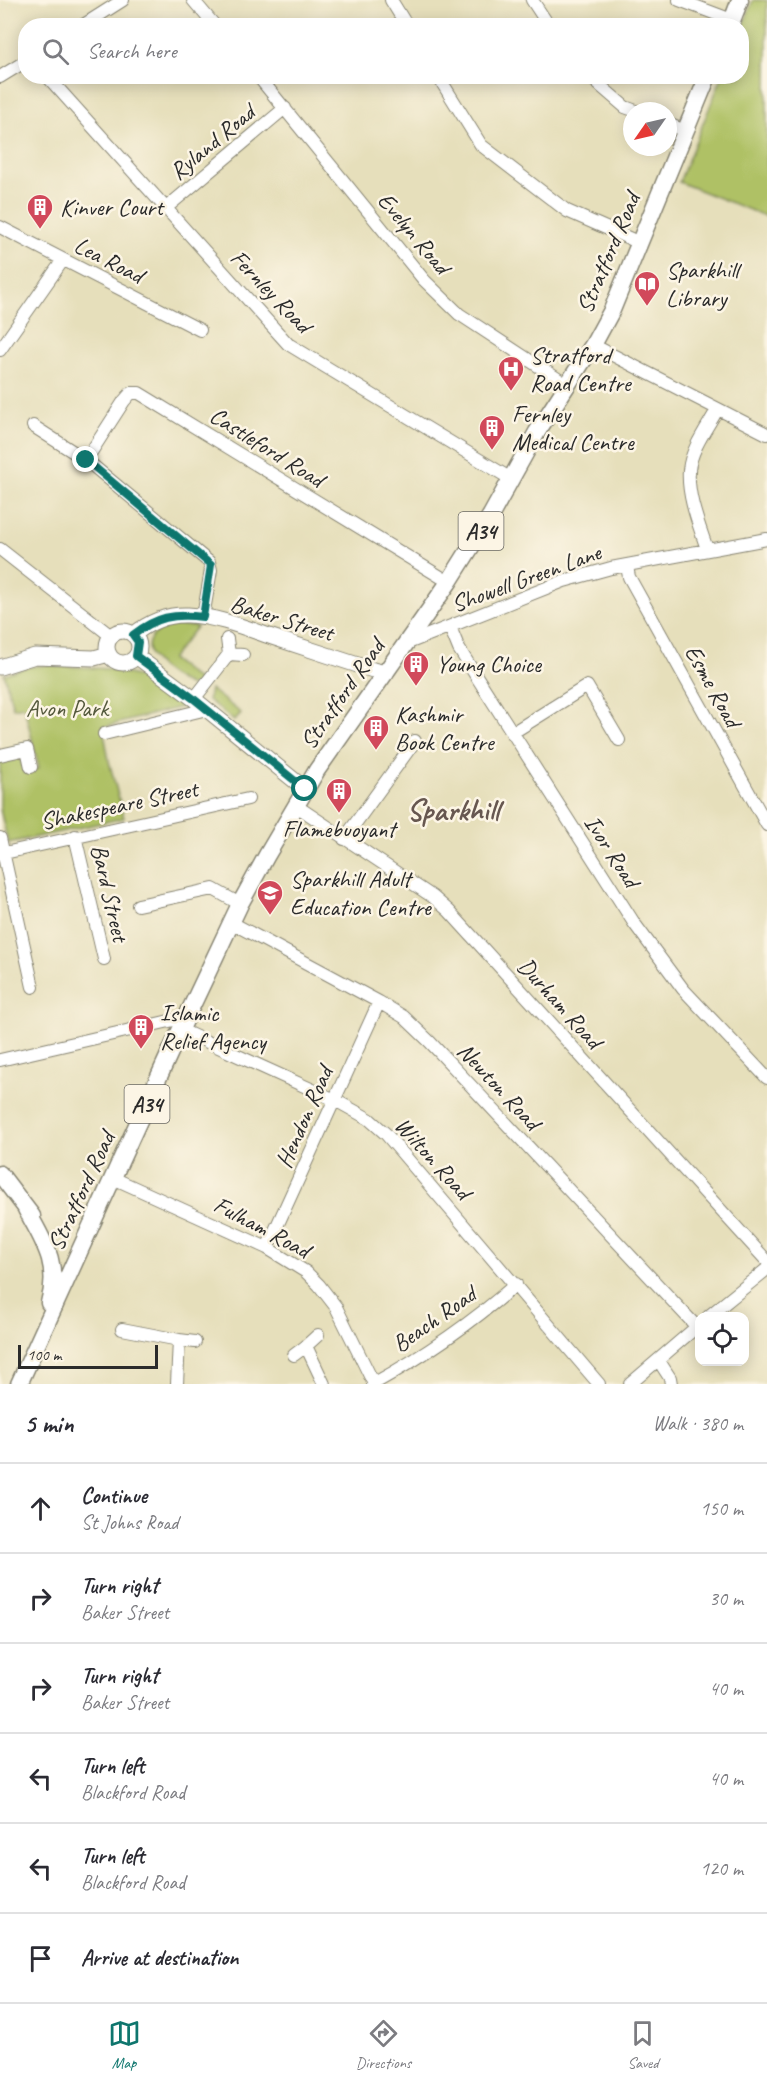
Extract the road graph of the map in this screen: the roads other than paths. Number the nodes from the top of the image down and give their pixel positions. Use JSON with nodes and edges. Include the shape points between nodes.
{"nodes":[{"id":1,"x":123,"y":0,"type":"edge"},
{"id":2,"x":193,"y":0,"type":"edge"},
{"id":3,"x":391,"y":0,"type":"edge"},
{"id":4,"x":532,"y":0,"type":"edge"},
{"id":5,"x":679,"y":0,"type":"edge"},
{"id":6,"x":740,"y":0,"type":"edge"},
{"id":7,"x":95,"y":18,"type":"edge"},
{"id":8,"x":208,"y":18,"type":"edge"},
{"id":9,"x":402,"y":18,"type":"edge"},
{"id":10,"x":544,"y":18,"type":"edge"},
{"id":11,"x":720,"y":18,"type":"edge"},
{"id":12,"x":733,"y":18,"type":"edge"},
{"id":13,"x":18,"y":66,"type":"edge"},
{"id":14,"x":0,"y":77,"type":"edge"},
{"id":15,"x":54,"y":84,"type":"edge"},
{"id":16,"x":265,"y":84,"type":"edge"},
{"id":17,"x":443,"y":84,"type":"edge"},
{"id":18,"x":599,"y":84,"type":"edge"},
{"id":19,"x":705,"y":84,"type":"edge"},
{"id":20,"x":623,"y":104,"type":"edge"},
{"id":21,"x":285,"y":108,"type":"junction"},
{"id":22,"x":677,"y":128,"type":"edge"},
{"id":23,"x":685,"y":131,"type":"junction"},
{"id":24,"x":166,"y":208,"type":"junction"},
{"id":25,"x":0,"y":227,"type":"edge"},
{"id":26,"x":640,"y":243,"type":"junction"},
{"id":27,"x":63,"y":260,"type":"junction"},
{"id":28,"x":200,"y":330,"type":"dead end"},
{"id":29,"x":593,"y":345,"type":"junction"},
{"id":30,"x":0,"y":350,"type":"edge"},
{"id":31,"x":567,"y":385,"type":"junction"},
{"id":32,"x":717,"y":410,"type":"junction"},
{"id":33,"x":33,"y":426,"type":"dead end"},
{"id":34,"x":767,"y":434,"type":"edge"},
{"id":35,"x":86,"y":460,"type":"junction"},
{"id":36,"x":511,"y":479,"type":"junction"},
{"id":37,"x":767,"y":539,"type":"edge"},
{"id":38,"x":0,"y":549,"type":"edge"},
{"id":39,"x":706,"y":549,"type":"junction"},
{"id":40,"x":627,"y":566,"type":"junction"},
{"id":41,"x":449,"y":582,"type":"junction"},
{"id":42,"x":203,"y":617,"type":"junction"},
{"id":43,"x":450,"y":627,"type":"junction"},
{"id":44,"x":133,"y":635,"type":"junction"},
{"id":45,"x":111,"y":636,"type":"junction"},
{"id":46,"x":227,"y":639,"type":"dead end"},
{"id":47,"x":408,"y":643,"type":"junction"},
{"id":48,"x":109,"y":654,"type":"junction"},
{"id":49,"x":229,"y":654,"type":"junction"},
{"id":50,"x":136,"y":656,"type":"junction"},
{"id":51,"x":243,"y":656,"type":"dead end"},
{"id":52,"x":0,"y":667,"type":"edge"},
{"id":53,"x":386,"y":673,"type":"junction"},
{"id":54,"x":194,"y":699,"type":"junction"},
{"id":55,"x":207,"y":709,"type":"junction"},
{"id":56,"x":512,"y":733,"type":"junction"},
{"id":57,"x":104,"y":734,"type":"dead end"},
{"id":58,"x":619,"y":740,"type":"dead end"},
{"id":59,"x":415,"y":741,"type":"dead end"},
{"id":60,"x":0,"y":755,"type":"edge"},
{"id":61,"x":31,"y":767,"type":"dead end"},
{"id":62,"x":305,"y":789,"type":"junction"},
{"id":63,"x":248,"y":799,"type":"dead end"},
{"id":64,"x":295,"y":805,"type":"junction"},
{"id":65,"x":767,"y":825,"type":"edge"},
{"id":66,"x":75,"y":836,"type":"junction"},
{"id":67,"x":0,"y":838,"type":"edge"},
{"id":68,"x":344,"y":839,"type":"junction"},
{"id":69,"x":2,"y":853,"type":"edge"},
{"id":70,"x":240,"y":904,"type":"junction"},
{"id":71,"x":138,"y":905,"type":"dead end"},
{"id":72,"x":232,"y":923,"type":"junction"},
{"id":73,"x":104,"y":959,"type":"dead end"},
{"id":74,"x":33,"y":987,"type":"dead end"},
{"id":75,"x":379,"y":1002,"type":"junction"},
{"id":76,"x":184,"y":1024,"type":"junction"},
{"id":77,"x":0,"y":1060,"type":"edge"},
{"id":78,"x":767,"y":1078,"type":"edge"},
{"id":79,"x":335,"y":1100,"type":"junction"},
{"id":80,"x":0,"y":1174,"type":"edge"},
{"id":81,"x":113,"y":1178,"type":"junction"},
{"id":82,"x":26,"y":1209,"type":"junction"},
{"id":83,"x":267,"y":1248,"type":"junction"},
{"id":84,"x":767,"y":1261,"type":"edge"},
{"id":85,"x":767,"y":1269,"type":"edge"},
{"id":86,"x":70,"y":1271,"type":"junction"},
{"id":87,"x":516,"y":1284,"type":"junction"},
{"id":88,"x":716,"y":1312,"type":"edge"},
{"id":89,"x":695,"y":1322,"type":"edge"},
{"id":90,"x":695,"y":1328,"type":"edge"},
{"id":91,"x":122,"y":1329,"type":"dead end"},
{"id":92,"x":318,"y":1335,"type":"dead end"},
{"id":93,"x":179,"y":1340,"type":"junction"},
{"id":94,"x":195,"y":1342,"type":"dead end"},
{"id":95,"x":36,"y":1345,"type":"junction"},
{"id":96,"x":306,"y":1346,"type":"junction"},
{"id":97,"x":294,"y":1355,"type":"dead end"},
{"id":98,"x":658,"y":1361,"type":"junction"},
{"id":99,"x":24,"y":1382,"type":"edge"},
{"id":100,"x":177,"y":1384,"type":"edge"},
{"id":101,"x":324,"y":1384,"type":"edge"},
{"id":102,"x":373,"y":1384,"type":"edge"},
{"id":103,"x":599,"y":1384,"type":"edge"},
{"id":104,"x":630,"y":1384,"type":"edge"},
{"id":105,"x":671,"y":1384,"type":"edge"}],
"edges":[{"from":1,"to":7,"type":"street"},
{"from":2,"to":8,"type":"street"},
{"from":3,"to":9,"type":"street"},
{"from":4,"to":10,"type":"street"},
{"from":5,"to":11,"type":"street"},
{"from":6,"to":12,"type":"highway"},
{"from":13,"to":14,"type":"street"},
{"from":15,"to":24,"type":"street","name":"Fernley Road"},
{"from":16,"to":21,"type":"street","name":"Evelyn Road"},
{"from":17,"to":26,"type":"street","via":[[481,145],[567,211]]},
{"from":18,"to":20,"type":"street"},
{"from":19,"to":23,"type":"highway","name":"Stratford Road","number":"A34"},
{"from":21,"to":24,"type":"street","name":"Ryland Road"},
{"from":21,"to":31,"type":"street","name":"Evelyn Road","via":[[424,280],[459,314]]},
{"from":22,"to":23,"type":"street"},
{"from":23,"to":26,"type":"highway","name":"Stratford Road","number":"A34"},
{"from":24,"to":36,"type":"street","name":"Fernley Road","via":[[288,344]]},
{"from":25,"to":27,"type":"street","name":"Lea Road"},
{"from":26,"to":29,"type":"highway","name":"Stratford Road","number":"A34"},
{"from":27,"to":28,"type":"street","name":"Lea Road"},
{"from":27,"to":30,"type":"street"},
{"from":29,"to":31,"type":"highway","name":"Stratford Road","number":"A34"},
{"from":29,"to":32,"type":"street"},
{"from":31,"to":36,"type":"highway","name":"Stratford Road","number":"A34"},
{"from":32,"to":34,"type":"street"},
{"from":32,"to":39,"type":"street","via":[[695,450],[689,470],[691,494]]},
{"from":33,"to":35,"type":"street"},
{"from":35,"to":41,"type":"street","name":"Castleford Road","via":[[124,401],[131,393],[139,393]]},
{"from":35,"to":42,"type":"street","via":[[211,565]]},
{"from":36,"to":41,"type":"highway","name":"Stratford Road","number":"A34"},
{"from":37,"to":39,"type":"street","name":"Showell Green Lane"},
{"from":38,"to":45,"type":"street"},
{"from":39,"to":40,"type":"street","name":"Showell Green Lane"},
{"from":40,"to":43,"type":"street","name":"Showell Green Lane","via":[[564,581]]},
{"from":40,"to":65,"type":"street","name":"Esme Road","via":[[628,577]]},
{"from":41,"to":47,"type":"highway","name":"Stratford Road","number":"A34"},
{"from":42,"to":44,"type":"main road","name":"Baker Street","via":[[170,616],[148,623]]},
{"from":42,"to":53,"type":"main road","name":"Baker Street"},
{"from":43,"to":47,"type":"street","name":"Showell Green Lane"},
{"from":43,"to":56,"type":"street","name":"Ivor Road","via":[[459,649]]},
{"from":44,"to":45,"type":"main road","name":"Baker Street","via":[[120,631]]},
{"from":44,"to":50,"type":"main road","via":[[138,642]]},
{"from":45,"to":48,"type":"main road","via":[[107,644]]},
{"from":46,"to":49,"type":"street"},
{"from":47,"to":53,"type":"highway","name":"Stratford Road","number":"A34"},
{"from":48,"to":50,"type":"main road","via":[[122,663]]},
{"from":48,"to":52,"type":"main road","via":[[94,658],[35,656]]},
{"from":49,"to":51,"type":"street"},
{"from":49,"to":54,"type":"street"},
{"from":50,"to":54,"type":"main road"},
{"from":53,"to":62,"type":"highway","name":"Stratford Road","number":"A34"},
{"from":54,"to":55,"type":"main road"},
{"from":55,"to":57,"type":"street"},
{"from":55,"to":62,"type":"main road"},
{"from":56,"to":58,"type":"street","via":[[587,686]]},
{"from":56,"to":78,"type":"street","name":"Ivor Road","via":[[634,923],[683,989]]},
{"from":59,"to":68,"type":"street"},
{"from":60,"to":61,"type":"street","via":[[27,749]]},
{"from":62,"to":64,"type":"highway","name":"Stratford Road","number":"A34"},
{"from":63,"to":66,"type":"street","name":"Shakespeare Street"},
{"from":64,"to":68,"type":"street","name":"Durham Road"},
{"from":64,"to":70,"type":"highway","name":"Stratford Road","number":"A34"},
{"from":66,"to":69,"type":"street","name":"Shakespeare Street"},
{"from":66,"to":73,"type":"street","name":"Bard Street"},
{"from":67,"to":69,"type":"street"},
{"from":68,"to":84,"type":"street","name":"Durham Road","via":[[449,911]]},
{"from":69,"to":74,"type":"street"},
{"from":70,"to":71,"type":"street","via":[[213,889]]},
{"from":70,"to":72,"type":"highway","name":"Stratford Road","number":"A34"},
{"from":72,"to":75,"type":"street","name":"Newton Road"},
{"from":72,"to":76,"type":"highway","name":"Stratford Road","number":"A34"},
{"from":75,"to":79,"type":"street","name":"Hendon Road"},
{"from":75,"to":89,"type":"street","name":"Newton Road","via":[[404,1017],[430,1042]]},
{"from":76,"to":77,"type":"street"},
{"from":76,"to":79,"type":"street","name":"Wilton Road"},
{"from":76,"to":81,"type":"highway","name":"Stratford Road","number":"A34"},
{"from":79,"to":83,"type":"street","name":"Hendon Road"},
{"from":79,"to":87,"type":"street","name":"Wilton Road","via":[[369,1119],[386,1134]]},
{"from":80,"to":82,"type":"highway"},
{"from":81,"to":83,"type":"street","name":"Fulham Road"},
{"from":81,"to":86,"type":"highway","name":"Stratford Road","number":"A34"},
{"from":82,"to":86,"type":"highway"},
{"from":82,"to":95,"type":"highway","via":[[52,1260],[52,1292]]},
{"from":83,"to":102,"type":"street","name":"Fulham Road","via":[[306,1272],[330,1299]]},
{"from":85,"to":88,"type":"street"},
{"from":86,"to":95,"type":"highway","name":"Stratford Road","number":"A34"},
{"from":87,"to":102,"type":"street","name":"Beach Road","via":[[472,1321]]},
{"from":87,"to":103,"type":"street","name":"Wilton Road"},
{"from":90,"to":98,"type":"street"},
{"from":91,"to":93,"type":"street"},
{"from":92,"to":96,"type":"street"},
{"from":93,"to":94,"type":"street"},
{"from":93,"to":100,"type":"street"},
{"from":95,"to":99,"type":"highway","name":"Stratford Road","number":"A34"},
{"from":96,"to":97,"type":"street"},
{"from":96,"to":101,"type":"street"},
{"from":98,"to":104,"type":"street"},
{"from":98,"to":105,"type":"street"}]}
